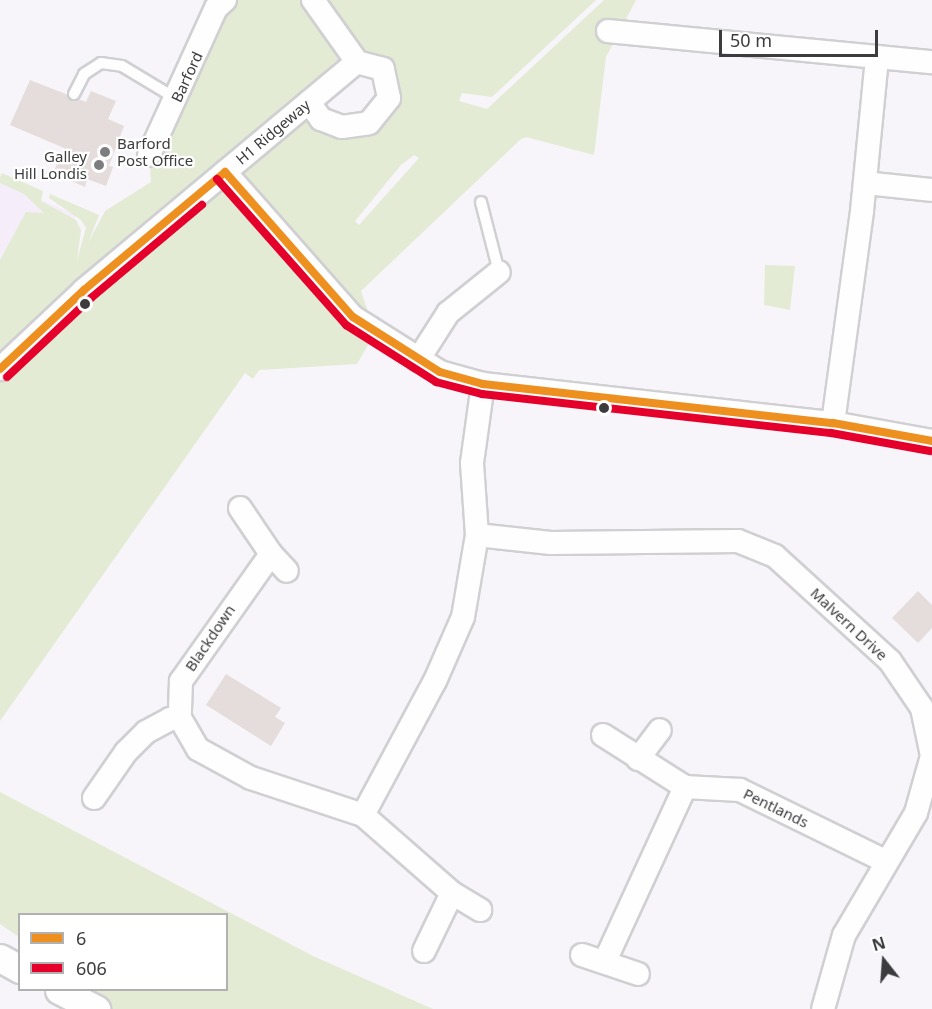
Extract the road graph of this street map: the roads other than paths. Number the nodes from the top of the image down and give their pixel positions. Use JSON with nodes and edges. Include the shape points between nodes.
{"nodes":[{"id":1,"x":313,"y":0,"type":"edge"},
{"id":2,"x":213,"y":2,"type":"edge"},
{"id":3,"x":608,"y":31,"type":"dead end"},
{"id":4,"x":877,"y":57,"type":"junction"},
{"id":5,"x":357,"y":62,"type":"junction"},
{"id":6,"x":932,"y":62,"type":"edge"},
{"id":7,"x":74,"y":94,"type":"dead end"},
{"id":8,"x":177,"y":100,"type":"junction"},
{"id":9,"x":309,"y":102,"type":"junction"},
{"id":10,"x":149,"y":155,"type":"dead end"},
{"id":11,"x":225,"y":172,"type":"junction"},
{"id":12,"x":865,"y":183,"type":"junction"},
{"id":13,"x":932,"y":190,"type":"edge"},
{"id":14,"x":481,"y":202,"type":"dead end"},
{"id":15,"x":499,"y":272,"type":"joint"},
{"id":16,"x":417,"y":360,"type":"junction"},
{"id":17,"x":0,"y":369,"type":"edge"},
{"id":18,"x":483,"y":384,"type":"junction"},
{"id":19,"x":833,"y":423,"type":"junction"},
{"id":20,"x":932,"y":441,"type":"edge"},
{"id":21,"x":240,"y":508,"type":"dead end"},
{"id":22,"x":477,"y":535,"type":"junction"},
{"id":23,"x":271,"y":554,"type":"junction"},
{"id":24,"x":287,"y":571,"type":"dead end"},
{"id":25,"x":180,"y":718,"type":"junction"},
{"id":26,"x":660,"y":730,"type":"dead end"},
{"id":27,"x":603,"y":735,"type":"dead end"},
{"id":28,"x":930,"y":738,"type":"edge"},
{"id":29,"x":638,"y":759,"type":"junction"},
{"id":30,"x":685,"y":787,"type":"junction"},
{"id":31,"x":94,"y":798,"type":"dead end"},
{"id":32,"x":363,"y":815,"type":"junction"},
{"id":33,"x":885,"y":861,"type":"junction"},
{"id":34,"x":452,"y":893,"type":"junction"},
{"id":35,"x":480,"y":910,"type":"dead end"},
{"id":36,"x":424,"y":951,"type":"dead end"},
{"id":37,"x":582,"y":955,"type":"dead end"},
{"id":38,"x":0,"y":958,"type":"edge"},
{"id":39,"x":605,"y":961,"type":"junction"},
{"id":40,"x":18,"y":968,"type":"edge"},
{"id":41,"x":638,"y":974,"type":"dead end"},
{"id":42,"x":61,"y":991,"type":"edge"},
{"id":43,"x":96,"y":1009,"type":"edge"},
{"id":44,"x":823,"y":1009,"type":"edge"}],
"edges":[{"from":1,"to":5,"type":"street"},
{"from":2,"to":8,"type":"street","name":"Barford"},
{"from":3,"to":4,"type":"street"},
{"from":4,"to":6,"type":"street"},
{"from":4,"to":12,"type":"street"},
{"from":5,"to":9,"type":"street","name":"H1 Ridgeway"},
{"from":5,"to":9,"type":"street","via":[[383,69],[389,98],[369,123],[342,128],[321,119]]},
{"from":7,"to":8,"type":"lane","via":[[84,74],[101,63],[122,66]]},
{"from":8,"to":10,"type":"street","name":"Barford"},
{"from":9,"to":11,"type":"street","name":"H1 Ridgeway"},
{"from":11,"to":16,"type":"street","via":[[353,317]]},
{"from":11,"to":17,"type":"street","name":"H1 Ridgeway","via":[[114,265]]},
{"from":12,"to":13,"type":"street"},
{"from":12,"to":19,"type":"street"},
{"from":14,"to":15,"type":"lane"},
{"from":15,"to":16,"type":"street","via":[[448,313]]},
{"from":16,"to":18,"type":"street","via":[[440,372]]},
{"from":18,"to":19,"type":"street"},
{"from":18,"to":22,"type":"street","via":[[472,463]]},
{"from":19,"to":20,"type":"street"},
{"from":21,"to":23,"type":"street"},
{"from":22,"to":28,"type":"street","name":"Malvern Drive","via":[[551,543],[738,541],[776,556],[890,661],[922,708]]},
{"from":22,"to":32,"type":"street","via":[[464,617],[435,681]]},
{"from":23,"to":24,"type":"street"},
{"from":23,"to":25,"type":"street","name":"Blackdown","via":[[181,681]]},
{"from":25,"to":31,"type":"street","via":[[146,732],[126,752]]},
{"from":25,"to":32,"type":"street","via":[[198,749],[251,778]]},
{"from":26,"to":29,"type":"street"},
{"from":27,"to":29,"type":"street","name":"Pentlands"},
{"from":28,"to":33,"type":"street","name":"Malvern Drive","via":[[932,756],[916,813]]},
{"from":29,"to":30,"type":"street","name":"Pentlands"},
{"from":30,"to":33,"type":"street","name":"Pentlands","via":[[740,790]]},
{"from":30,"to":39,"type":"street"},
{"from":32,"to":34,"type":"street"},
{"from":33,"to":44,"type":"street","name":"Malvern Drive","via":[[844,935]]},
{"from":34,"to":35,"type":"street"},
{"from":34,"to":36,"type":"street"},
{"from":37,"to":39,"type":"street"},
{"from":38,"to":40,"type":"street"},
{"from":39,"to":41,"type":"street"},
{"from":42,"to":43,"type":"street"}]}
